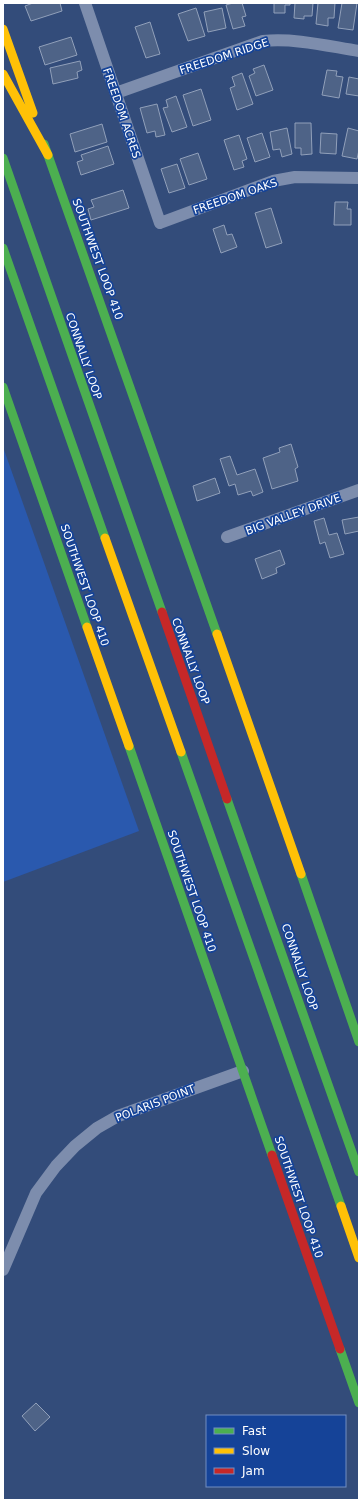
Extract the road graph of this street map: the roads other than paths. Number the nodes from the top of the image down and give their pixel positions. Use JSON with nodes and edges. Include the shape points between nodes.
{"nodes":[{"id":1,"x":85,"y":3,"type":"edge"},
{"id":2,"x":3,"y":29,"type":"edge"},
{"id":3,"x":359,"y":51,"type":"edge"},
{"id":4,"x":3,"y":74,"type":"edge"},
{"id":5,"x":116,"y":93,"type":"junction"},
{"id":6,"x":48,"y":155,"type":"junction"},
{"id":7,"x":3,"y":158,"type":"edge"},
{"id":8,"x":359,"y":178,"type":"edge"},
{"id":9,"x":160,"y":223,"type":"joint"},
{"id":10,"x":3,"y":248,"type":"edge"},
{"id":11,"x":3,"y":388,"type":"edge"},
{"id":12,"x":359,"y":490,"type":"edge"},
{"id":13,"x":228,"y":537,"type":"dead end"},
{"id":14,"x":359,"y":1042,"type":"edge"},
{"id":15,"x":243,"y":1070,"type":"junction"},
{"id":16,"x":359,"y":1172,"type":"edge"},
{"id":17,"x":359,"y":1258,"type":"edge"},
{"id":18,"x":3,"y":1270,"type":"edge"},
{"id":19,"x":359,"y":1403,"type":"edge"}],
"edges":[{"from":1,"to":5,"type":"street","name":"FREEDOM ACRES"},
{"from":2,"to":6,"type":"main road","name":"SOUTHWEST LOOP 410"},
{"from":3,"to":5,"type":"street","name":"FREEDOM RIDGE","via":[[280,39],[263,41]]},
{"from":4,"to":6,"type":"main road"},
{"from":5,"to":9,"type":"street","name":"FREEDOM ACRES"},
{"from":6,"to":14,"type":"main road","name":"SOUTHWEST LOOP 410"},
{"from":7,"to":16,"type":"main road","name":"CONNALLY LOOP"},
{"from":8,"to":9,"type":"street","name":"FREEDOM OAKS","via":[[295,177],[273,181]]},
{"from":10,"to":17,"type":"main road"},
{"from":11,"to":15,"type":"main road","name":"SOUTHWEST LOOP 410"},
{"from":12,"to":13,"type":"street","name":"BIG VALLEY DRIVE"},
{"from":15,"to":18,"type":"street","name":"POLARIS POINT","via":[[118,1116],[74,1146],[36,1193]]},
{"from":15,"to":19,"type":"main road","name":"SOUTHWEST LOOP 410"}]}
